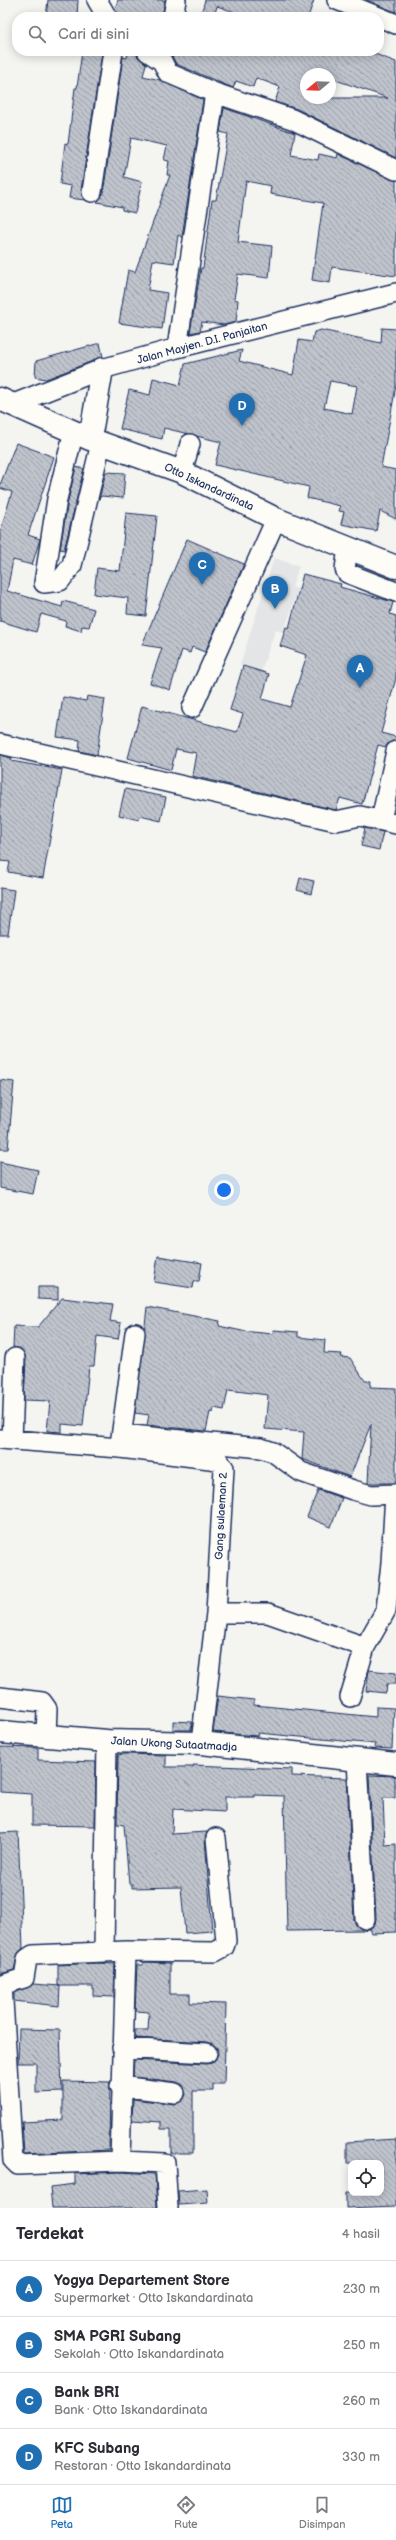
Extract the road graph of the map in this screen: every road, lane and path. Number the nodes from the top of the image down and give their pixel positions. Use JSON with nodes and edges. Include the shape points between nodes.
{"nodes":[{"id":1,"x":97,"y":0,"type":"edge"},
{"id":2,"x":176,"y":0,"type":"edge"},
{"id":3,"x":337,"y":0,"type":"edge"},
{"id":4,"x":105,"y":12,"type":"edge"},
{"id":5,"x":174,"y":12,"type":"edge"},
{"id":6,"x":367,"y":12,"type":"edge"},
{"id":7,"x":384,"y":19,"type":"edge"},
{"id":8,"x":396,"y":24,"type":"edge"},
{"id":9,"x":112,"y":56,"type":"edge"},
{"id":10,"x":159,"y":56,"type":"edge"},
{"id":11,"x":215,"y":93,"type":"junction"},
{"id":12,"x":396,"y":170,"type":"edge"},
{"id":13,"x":92,"y":192,"type":"dead end"},
{"id":14,"x":396,"y":293,"type":"edge"},
{"id":15,"x":176,"y":348,"type":"junction"},
{"id":16,"x":102,"y":370,"type":"junction"},
{"id":17,"x":6,"y":402,"type":"edge"},
{"id":18,"x":88,"y":438,"type":"junction"},
{"id":19,"x":190,"y":444,"type":"dead end"},
{"id":20,"x":182,"y":472,"type":"junction"},
{"id":21,"x":276,"y":519,"type":"junction"},
{"id":22,"x":348,"y":548,"type":"junction"},
{"id":23,"x":396,"y":567,"type":"edge"},
{"id":24,"x":396,"y":592,"type":"edge"},
{"id":25,"x":192,"y":708,"type":"dead end"},
{"id":26,"x":0,"y":744,"type":"edge"},
{"id":27,"x":396,"y":751,"type":"edge"},
{"id":28,"x":388,"y":822,"type":"edge"},
{"id":29,"x":135,"y":1333,"type":"dead end"},
{"id":30,"x":15,"y":1358,"type":"dead end"},
{"id":31,"x":6,"y":1439,"type":"edge"},
{"id":32,"x":121,"y":1441,"type":"junction"},
{"id":33,"x":395,"y":1494,"type":"edge"},
{"id":34,"x":394,"y":1564,"type":"edge"},
{"id":35,"x":216,"y":1613,"type":"junction"},
{"id":36,"x":365,"y":1647,"type":"junction"},
{"id":37,"x":0,"y":1697,"type":"edge"},
{"id":38,"x":350,"y":1697,"type":"dead end"},
{"id":39,"x":0,"y":1732,"type":"edge"},
{"id":40,"x":46,"y":1736,"type":"junction"},
{"id":41,"x":107,"y":1741,"type":"junction"},
{"id":42,"x":201,"y":1743,"type":"junction"},
{"id":43,"x":357,"y":1759,"type":"junction"},
{"id":44,"x":396,"y":1764,"type":"edge"},
{"id":45,"x":216,"y":1838,"type":"dead end"},
{"id":46,"x":365,"y":1919,"type":"dead end"},
{"id":47,"x":126,"y":1951,"type":"junction"},
{"id":48,"x":104,"y":1952,"type":"junction"},
{"id":49,"x":122,"y":2048,"type":"junction"},
{"id":50,"x":207,"y":2053,"type":"dead end"},
{"id":51,"x":120,"y":2086,"type":"junction"},
{"id":52,"x":174,"y":2093,"type":"dead end"},
{"id":53,"x":120,"y":2158,"type":"junction"},
{"id":54,"x":168,"y":2208,"type":"edge"}],
"edges":[{"from":1,"to":4,"type":"street"},
{"from":2,"to":5,"type":"street"},
{"from":3,"to":6,"type":"street"},
{"from":7,"to":8,"type":"street"},
{"from":9,"to":13,"type":"street"},
{"from":10,"to":11,"type":"street","via":[[168,73]]},
{"from":11,"to":12,"type":"street","via":[[292,119]]},
{"from":11,"to":15,"type":"street"},
{"from":14,"to":15,"type":"street","name":"Jalan Mayjen. D.I. Panjaitan"},
{"from":15,"to":16,"type":"street","name":"Jalan Mayjen. D.I. Panjaitan"},
{"from":16,"to":17,"type":"street","name":"Jalan Mayjen. D.I. Panjaitan"},
{"from":16,"to":18,"type":"main road"},
{"from":17,"to":18,"type":"main road","name":"Otto Iskandardinata"},
{"from":18,"to":18,"type":"street","via":[[57,499],[44,582],[60,581],[72,565]]},
{"from":18,"to":20,"type":"main road","name":"Otto Iskandardinata"},
{"from":19,"to":20,"type":"street"},
{"from":20,"to":21,"type":"main road","name":"Otto Iskandardinata"},
{"from":21,"to":22,"type":"main road","name":"Otto Iskandardinata"},
{"from":21,"to":25,"type":"street"},
{"from":22,"to":23,"type":"main road","name":"Otto Iskandardinata"},
{"from":22,"to":24,"type":"street","via":[[345,569],[347,573]]},
{"from":26,"to":28,"type":"street","via":[[336,821],[360,816]]},
{"from":27,"to":28,"type":"street"},
{"from":29,"to":32,"type":"street"},
{"from":30,"to":31,"type":"street"},
{"from":31,"to":32,"type":"street","name":"Gang sulaeman 2"},
{"from":32,"to":33,"type":"street","via":[[261,1448],[273,1452],[301,1472],[353,1490],[371,1495]]},
{"from":32,"to":35,"type":"street","name":"Gang sulaeman 2","via":[[218,1460],[222,1464],[224,1468]]},
{"from":33,"to":34,"type":"street"},
{"from":34,"to":36,"type":"street","via":[[386,1610]]},
{"from":35,"to":36,"type":"street","via":[[268,1613]]},
{"from":35,"to":42,"type":"street","name":"Gang sulaeman 2"},
{"from":36,"to":38,"type":"street"},
{"from":37,"to":40,"type":"street","via":[[42,1702],[47,1709]]},
{"from":39,"to":40,"type":"main road","name":"Jalan Ukong Sutaatmadja"},
{"from":40,"to":41,"type":"main road","name":"Jalan Ukong Sutaatmadja"},
{"from":41,"to":42,"type":"main road","name":"Jalan Ukong Sutaatmadja"},
{"from":41,"to":48,"type":"street"},
{"from":42,"to":43,"type":"main road","name":"Jalan Ukong Sutaatmadja"},
{"from":43,"to":44,"type":"main road","name":"Jalan Ukong Sutaatmadja"},
{"from":43,"to":46,"type":"street"},
{"from":45,"to":47,"type":"street","via":[[226,1941],[224,1947],[215,1952]]},
{"from":47,"to":48,"type":"street"},
{"from":47,"to":49,"type":"street"},
{"from":48,"to":53,"type":"street","via":[[32,1955],[27,1959],[24,1978],[2,1985],[13,2160],[18,2165]]},
{"from":49,"to":50,"type":"street"},
{"from":49,"to":51,"type":"street"},
{"from":51,"to":52,"type":"street"},
{"from":51,"to":53,"type":"street"},
{"from":53,"to":54,"type":"street","via":[[165,2163]]}]}
